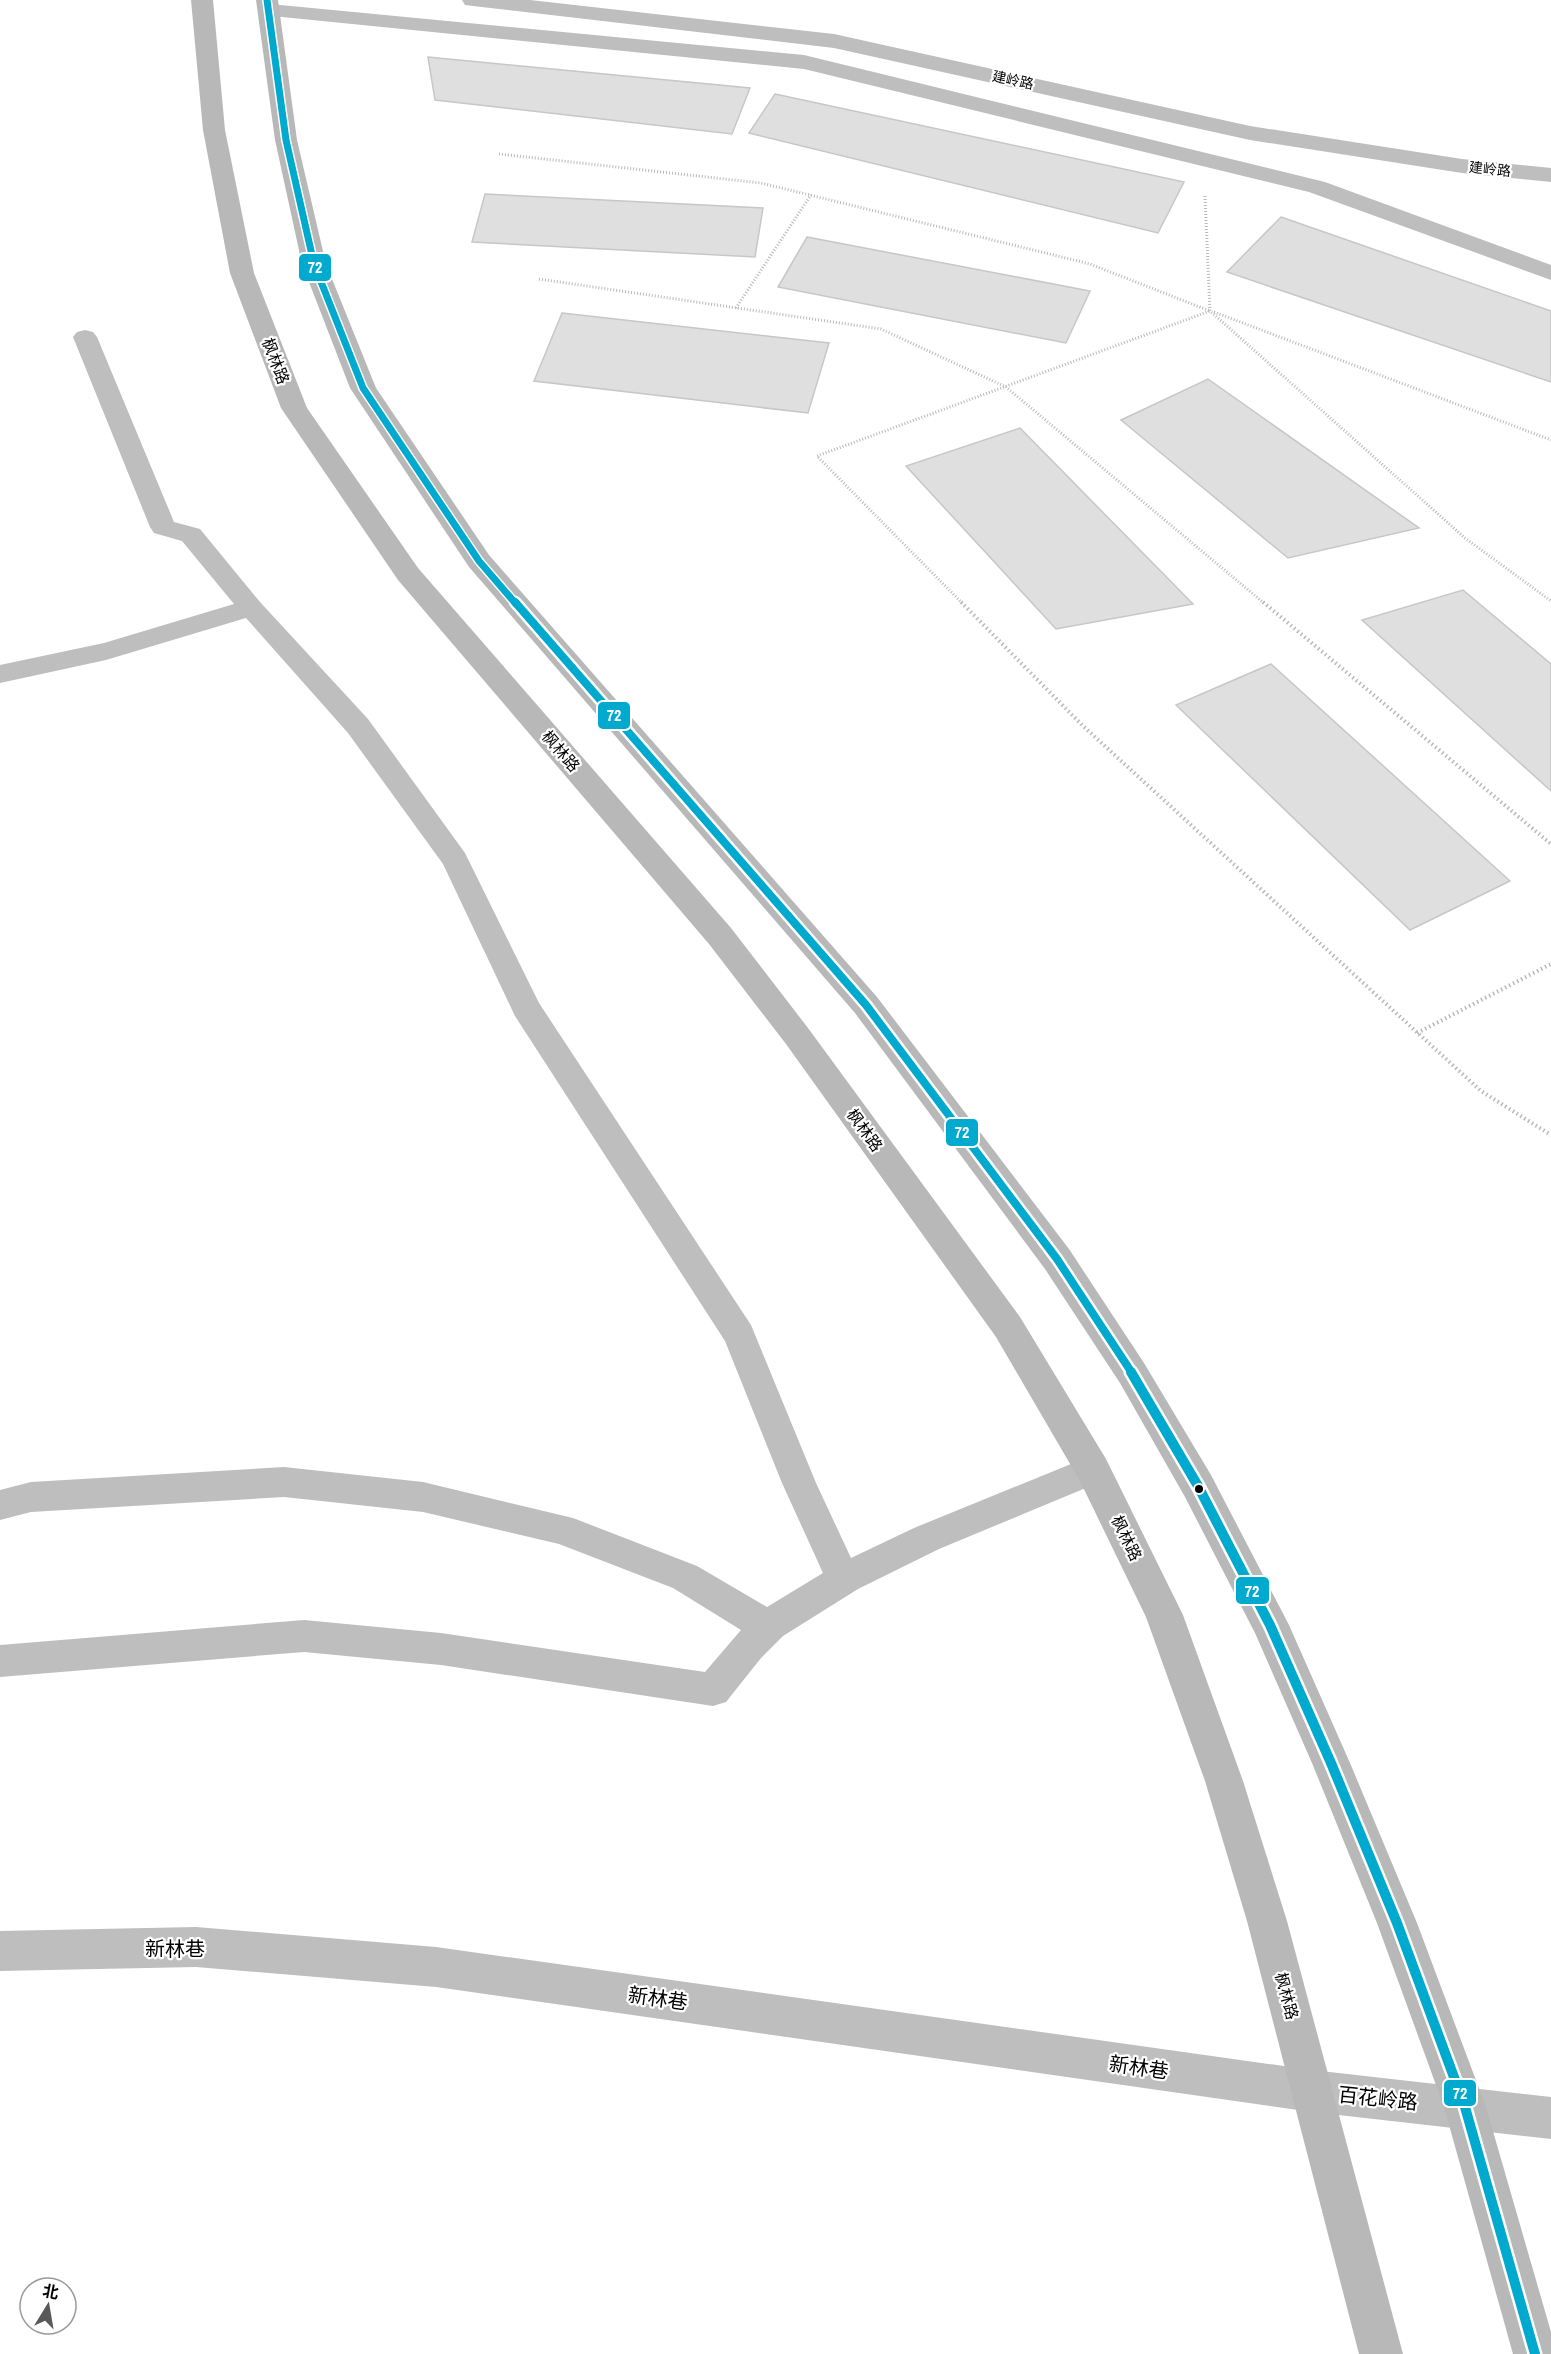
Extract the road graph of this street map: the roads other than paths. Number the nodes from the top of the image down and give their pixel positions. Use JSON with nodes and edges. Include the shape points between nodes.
{"nodes":[{"id":1,"x":202,"y":0,"type":"edge"},
{"id":2,"x":473,"y":0,"type":"edge"},
{"id":3,"x":269,"y":5,"type":"edge"},
{"id":4,"x":1551,"y":175,"type":"edge"},
{"id":5,"x":1551,"y":273,"type":"edge"},
{"id":6,"x":86,"y":337,"type":"dead end"},
{"id":7,"x":251,"y":608,"type":"junction"},
{"id":8,"x":0,"y":674,"type":"edge"},
{"id":9,"x":1094,"y":1470,"type":"junction"},
{"id":10,"x":0,"y":1505,"type":"edge"},
{"id":11,"x":843,"y":1579,"type":"junction"},
{"id":12,"x":768,"y":1627,"type":"junction"},
{"id":13,"x":0,"y":1661,"type":"edge"},
{"id":14,"x":0,"y":1951,"type":"edge"},
{"id":15,"x":1312,"y":2091,"type":"junction"},
{"id":16,"x":1465,"y":2107,"type":"junction"},
{"id":17,"x":1551,"y":2118,"type":"edge"},
{"id":18,"x":1381,"y":2354,"type":"edge"},
{"id":19,"x":1535,"y":2354,"type":"edge"}],
"edges":[{"from":1,"to":9,"type":"main road","name":"枫林路","via":[[214,130],[242,273],[294,408],[408,574],[720,936],[797,1036],[1008,1327]]},
{"from":2,"to":4,"type":"street","name":"建岭路","via":[[834,41],[1250,133],[1462,166]]},
{"from":3,"to":5,"type":"street","via":[[804,62],[1317,187]]},
{"from":3,"to":16,"type":"main road","via":[[286,140],[314,264],[363,388],[479,561],[866,1005],[1057,1259],[1132,1373],[1198,1486],[1270,1625],[1397,1923]]},
{"from":6,"to":7,"type":"lane","via":[[163,527],[191,535]]},
{"from":7,"to":8,"type":"lane","via":[[106,651]]},
{"from":7,"to":11,"type":"lane","via":[[358,726],[455,860],[526,1008],[739,1335]]},
{"from":9,"to":11,"type":"lane"},
{"from":9,"to":15,"type":"main road","name":"枫林路","via":[[1164,1615],[1216,1759],[1267,1921]]},
{"from":10,"to":12,"type":"lane","via":[[31,1497],[284,1482],[423,1497],[561,1529],[685,1577]]},
{"from":11,"to":12,"type":"lane"},
{"from":12,"to":13,"type":"lane","via":[[713,1690],[441,1649],[304,1636]]},
{"from":14,"to":15,"type":"street","name":"新林巷","via":[[196,1947],[436,1967]]},
{"from":15,"to":16,"type":"street","name":"百花岭路"},
{"from":15,"to":18,"type":"main road","name":"枫林路"},
{"from":16,"to":17,"type":"street","name":"百花岭路"},
{"from":16,"to":19,"type":"main road"}]}
